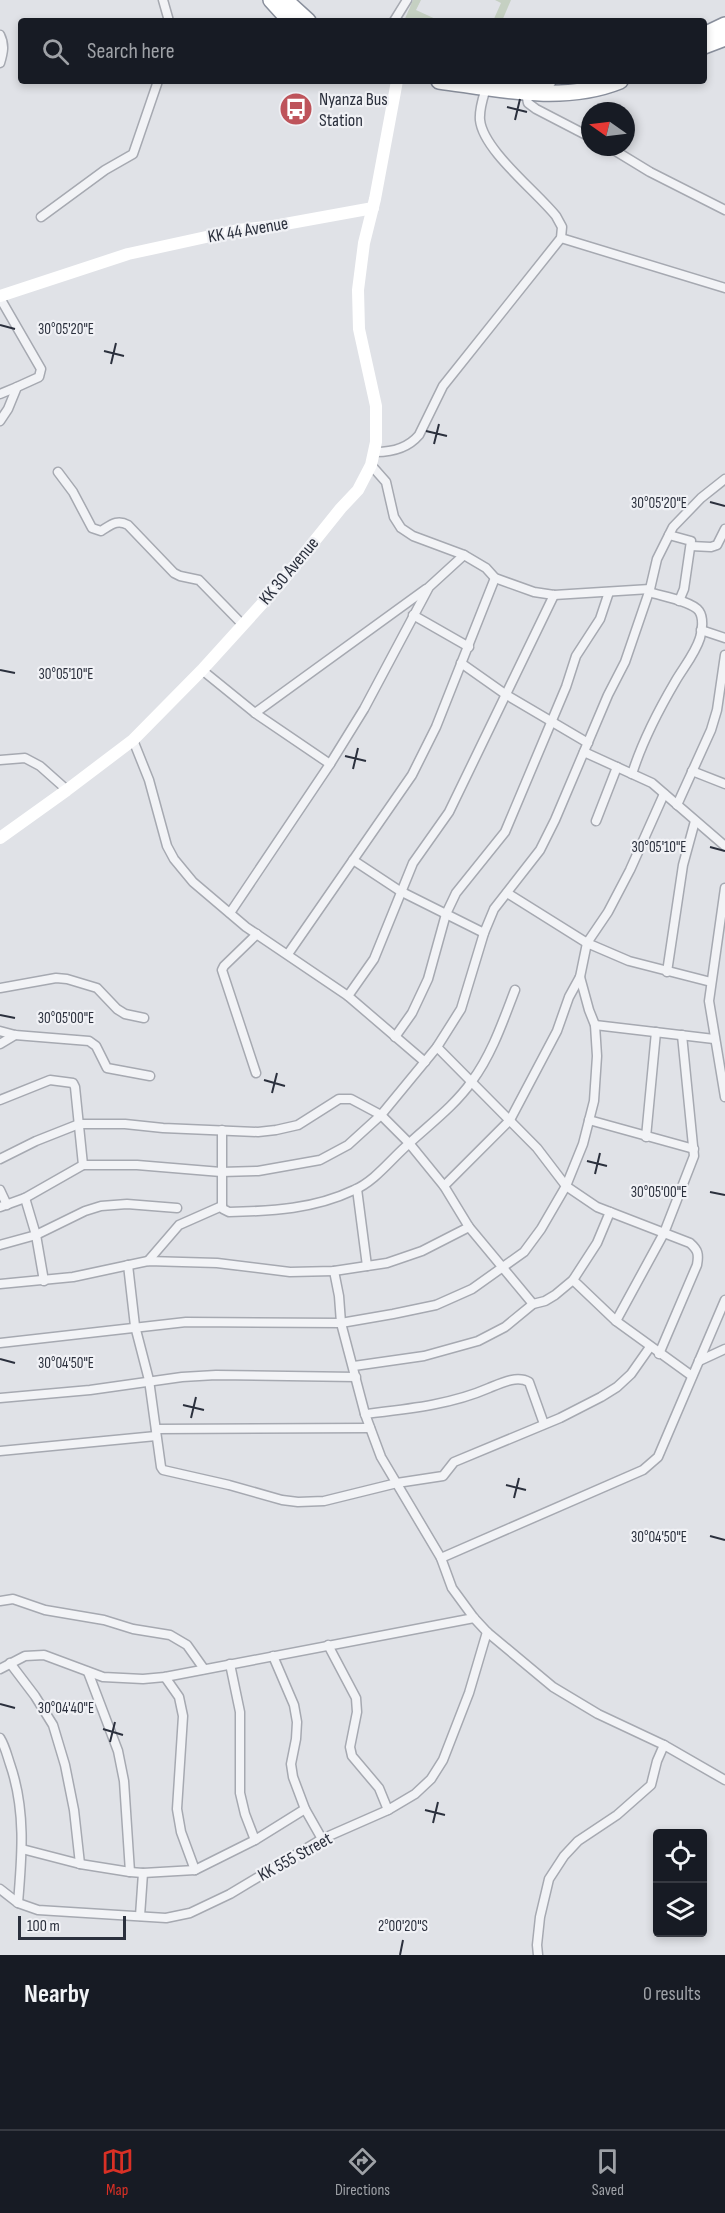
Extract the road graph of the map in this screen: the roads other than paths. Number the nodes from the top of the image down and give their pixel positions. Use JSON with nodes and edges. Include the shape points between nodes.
{"nodes":[{"id":1,"x":163,"y":0,"type":"edge"},
{"id":2,"x":271,"y":0,"type":"edge"},
{"id":3,"x":285,"y":0,"type":"edge"},
{"id":4,"x":407,"y":0,"type":"edge"},
{"id":5,"x":168,"y":18,"type":"edge"},
{"id":6,"x":287,"y":18,"type":"edge"},
{"id":7,"x":305,"y":18,"type":"edge"},
{"id":8,"x":396,"y":18,"type":"edge"},
{"id":9,"x":725,"y":25,"type":"edge"},
{"id":10,"x":707,"y":34,"type":"edge"},
{"id":11,"x":0,"y":35,"type":"edge"},
{"id":12,"x":725,"y":38,"type":"edge"},
{"id":13,"x":707,"y":45,"type":"edge"},
{"id":14,"x":0,"y":63,"type":"edge"},
{"id":15,"x":157,"y":84,"type":"edge"},
{"id":16,"x":396,"y":84,"type":"edge"},
{"id":17,"x":459,"y":84,"type":"edge"},
{"id":18,"x":609,"y":84,"type":"edge"},
{"id":19,"x":526,"y":85,"type":"edge"},
{"id":20,"x":486,"y":88,"type":"junction"},
{"id":21,"x":581,"y":132,"type":"edge"},
{"id":22,"x":624,"y":156,"type":"edge"},
{"id":23,"x":373,"y":208,"type":"junction"},
{"id":24,"x":725,"y":210,"type":"edge"},
{"id":25,"x":40,"y":218,"type":"dead end"},
{"id":26,"x":561,"y":238,"type":"junction"},
{"id":27,"x":725,"y":288,"type":"edge"},
{"id":28,"x":0,"y":297,"type":"edge"},
{"id":29,"x":16,"y":387,"type":"junction"},
{"id":30,"x":0,"y":394,"type":"edge"},
{"id":31,"x":0,"y":421,"type":"edge"},
{"id":32,"x":375,"y":452,"type":"junction"},
{"id":33,"x":371,"y":465,"type":"junction"},
{"id":34,"x":58,"y":472,"type":"dead end"},
{"id":35,"x":725,"y":479,"type":"edge"},
{"id":36,"x":725,"y":529,"type":"edge"},
{"id":37,"x":669,"y":535,"type":"junction"},
{"id":38,"x":691,"y":546,"type":"junction"},
{"id":39,"x":464,"y":555,"type":"junction"},
{"id":40,"x":495,"y":578,"type":"junction"},
{"id":41,"x":429,"y":587,"type":"junction"},
{"id":42,"x":649,"y":590,"type":"junction"},
{"id":43,"x":609,"y":592,"type":"junction"},
{"id":44,"x":554,"y":595,"type":"junction"},
{"id":45,"x":679,"y":601,"type":"junction"},
{"id":46,"x":413,"y":615,"type":"junction"},
{"id":47,"x":242,"y":624,"type":"junction"},
{"id":48,"x":701,"y":630,"type":"junction"},
{"id":49,"x":725,"y":638,"type":"edge"},
{"id":50,"x":469,"y":647,"type":"junction"},
{"id":51,"x":725,"y":656,"type":"edge"},
{"id":52,"x":461,"y":663,"type":"junction"},
{"id":53,"x":202,"y":670,"type":"junction"},
{"id":54,"x":505,"y":694,"type":"junction"},
{"id":55,"x":255,"y":713,"type":"junction"},
{"id":56,"x":552,"y":721,"type":"junction"},
{"id":57,"x":133,"y":740,"type":"junction"},
{"id":58,"x":588,"y":743,"type":"junction"},
{"id":59,"x":584,"y":752,"type":"junction"},
{"id":60,"x":0,"y":759,"type":"edge"},
{"id":61,"x":330,"y":764,"type":"junction"},
{"id":62,"x":617,"y":767,"type":"junction"},
{"id":63,"x":693,"y":771,"type":"junction"},
{"id":64,"x":632,"y":774,"type":"junction"},
{"id":65,"x":725,"y":784,"type":"edge"},
{"id":66,"x":67,"y":790,"type":"junction"},
{"id":67,"x":664,"y":794,"type":"junction"},
{"id":68,"x":677,"y":805,"type":"junction"},
{"id":69,"x":596,"y":821,"type":"dead end"},
{"id":70,"x":695,"y":821,"type":"junction"},
{"id":71,"x":0,"y":838,"type":"edge"},
{"id":72,"x":725,"y":846,"type":"edge"},
{"id":73,"x":353,"y":860,"type":"junction"},
{"id":74,"x":725,"y":888,"type":"edge"},
{"id":75,"x":400,"y":891,"type":"junction"},
{"id":76,"x":507,"y":893,"type":"junction"},
{"id":77,"x":230,"y":913,"type":"junction"},
{"id":78,"x":446,"y":914,"type":"junction"},
{"id":79,"x":484,"y":933,"type":"junction"},
{"id":80,"x":257,"y":934,"type":"junction"},
{"id":81,"x":587,"y":943,"type":"junction"},
{"id":82,"x":288,"y":954,"type":"junction"},
{"id":83,"x":668,"y":972,"type":"junction"},
{"id":84,"x":580,"y":977,"type":"junction"},
{"id":85,"x":711,"y":982,"type":"junction"},
{"id":86,"x":0,"y":988,"type":"edge"},
{"id":87,"x":515,"y":990,"type":"dead end"},
{"id":88,"x":348,"y":996,"type":"junction"},
{"id":89,"x":144,"y":1018,"type":"dead end"},
{"id":90,"x":596,"y":1025,"type":"junction"},
{"id":91,"x":0,"y":1031,"type":"edge"},
{"id":92,"x":656,"y":1032,"type":"junction"},
{"id":93,"x":15,"y":1035,"type":"junction"},
{"id":94,"x":682,"y":1035,"type":"junction"},
{"id":95,"x":395,"y":1037,"type":"junction"},
{"id":96,"x":714,"y":1039,"type":"junction"},
{"id":97,"x":0,"y":1044,"type":"edge"},
{"id":98,"x":437,"y":1047,"type":"junction"},
{"id":99,"x":425,"y":1062,"type":"junction"},
{"id":100,"x":256,"y":1074,"type":"dead end"},
{"id":101,"x":150,"y":1076,"type":"dead end"},
{"id":102,"x":472,"y":1082,"type":"junction"},
{"id":103,"x":725,"y":1097,"type":"edge"},
{"id":104,"x":0,"y":1100,"type":"edge"},
{"id":105,"x":381,"y":1115,"type":"junction"},
{"id":106,"x":510,"y":1120,"type":"junction"},
{"id":107,"x":589,"y":1120,"type":"junction"},
{"id":108,"x":79,"y":1124,"type":"junction"},
{"id":109,"x":222,"y":1130,"type":"junction"},
{"id":110,"x":646,"y":1137,"type":"junction"},
{"id":111,"x":410,"y":1143,"type":"junction"},
{"id":112,"x":694,"y":1149,"type":"junction"},
{"id":113,"x":0,"y":1159,"type":"edge"},
{"id":114,"x":83,"y":1165,"type":"junction"},
{"id":115,"x":221,"y":1172,"type":"junction"},
{"id":116,"x":444,"y":1186,"type":"junction"},
{"id":117,"x":566,"y":1186,"type":"junction"},
{"id":118,"x":357,"y":1189,"type":"junction"},
{"id":119,"x":0,"y":1190,"type":"edge"},
{"id":120,"x":25,"y":1198,"type":"junction"},
{"id":121,"x":3,"y":1206,"type":"edge"},
{"id":122,"x":222,"y":1206,"type":"junction"},
{"id":123,"x":177,"y":1208,"type":"dead end"},
{"id":124,"x":610,"y":1212,"type":"junction"},
{"id":125,"x":469,"y":1227,"type":"junction"},
{"id":126,"x":664,"y":1233,"type":"junction"},
{"id":127,"x":36,"y":1235,"type":"junction"},
{"id":128,"x":0,"y":1245,"type":"edge"},
{"id":129,"x":148,"y":1261,"type":"junction"},
{"id":130,"x":128,"y":1265,"type":"junction"},
{"id":131,"x":367,"y":1266,"type":"junction"},
{"id":132,"x":503,"y":1268,"type":"junction"},
{"id":133,"x":334,"y":1271,"type":"junction"},
{"id":134,"x":573,"y":1280,"type":"junction"},
{"id":135,"x":44,"y":1281,"type":"junction"},
{"id":136,"x":0,"y":1284,"type":"edge"},
{"id":137,"x":725,"y":1300,"type":"edge"},
{"id":138,"x":533,"y":1304,"type":"junction"},
{"id":139,"x":616,"y":1321,"type":"junction"},
{"id":140,"x":341,"y":1323,"type":"junction"},
{"id":141,"x":135,"y":1326,"type":"junction"},
{"id":142,"x":0,"y":1343,"type":"edge"},
{"id":143,"x":650,"y":1347,"type":"junction"},
{"id":144,"x":725,"y":1349,"type":"edge"},
{"id":145,"x":659,"y":1354,"type":"junction"},
{"id":146,"x":699,"y":1361,"type":"junction"},
{"id":147,"x":354,"y":1366,"type":"junction"},
{"id":148,"x":692,"y":1376,"type":"junction"},
{"id":149,"x":356,"y":1377,"type":"junction"},
{"id":150,"x":149,"y":1380,"type":"junction"},
{"id":151,"x":0,"y":1398,"type":"edge"},
{"id":152,"x":365,"y":1414,"type":"junction"},
{"id":153,"x":544,"y":1424,"type":"junction"},
{"id":154,"x":370,"y":1428,"type":"junction"},
{"id":155,"x":156,"y":1432,"type":"junction"},
{"id":156,"x":0,"y":1451,"type":"edge"},
{"id":157,"x":397,"y":1483,"type":"junction"},
{"id":158,"x":441,"y":1558,"type":"junction"},
{"id":159,"x":0,"y":1601,"type":"edge"},
{"id":160,"x":474,"y":1618,"type":"junction"},
{"id":161,"x":487,"y":1632,"type":"junction"},
{"id":162,"x":328,"y":1646,"type":"junction"},
{"id":163,"x":273,"y":1656,"type":"junction"},
{"id":164,"x":10,"y":1663,"type":"junction"},
{"id":165,"x":230,"y":1664,"type":"junction"},
{"id":166,"x":0,"y":1669,"type":"edge"},
{"id":167,"x":204,"y":1669,"type":"junction"},
{"id":168,"x":88,"y":1672,"type":"junction"},
{"id":169,"x":165,"y":1677,"type":"junction"},
{"id":170,"x":0,"y":1738,"type":"edge"},
{"id":171,"x":664,"y":1745,"type":"junction"},
{"id":172,"x":725,"y":1780,"type":"edge"},
{"id":173,"x":305,"y":1809,"type":"junction"},
{"id":174,"x":388,"y":1810,"type":"junction"},
{"id":175,"x":322,"y":1839,"type":"junction"},
{"id":176,"x":255,"y":1840,"type":"junction"},
{"id":177,"x":22,"y":1849,"type":"junction"},
{"id":178,"x":80,"y":1864,"type":"junction"},
{"id":179,"x":195,"y":1870,"type":"junction"},
{"id":180,"x":130,"y":1872,"type":"junction"},
{"id":181,"x":143,"y":1874,"type":"junction"},
{"id":182,"x":0,"y":1889,"type":"edge"},
{"id":183,"x":18,"y":1903,"type":"junction"},
{"id":184,"x":140,"y":1916,"type":"junction"},
{"id":185,"x":538,"y":1955,"type":"edge"}],
"edges":[{"from":1,"to":5,"type":"street"},
{"from":2,"to":6,"type":"highway"},
{"from":3,"to":7,"type":"highway"},
{"from":4,"to":8,"type":"street"},
{"from":9,"to":10,"type":"highway"},
{"from":11,"to":14,"type":"street","via":[[4,51]]},
{"from":12,"to":13,"type":"highway"},
{"from":15,"to":25,"type":"street","via":[[133,154]]},
{"from":16,"to":23,"type":"main road"},
{"from":17,"to":20,"type":"highway"},
{"from":18,"to":19,"type":"highway","via":[[594,88]]},
{"from":19,"to":20,"type":"highway"},
{"from":19,"to":21,"type":"street","via":[[528,103]]},
{"from":20,"to":26,"type":"street","via":[[480,119],[489,146],[556,216],[562,227]]},
{"from":22,"to":24,"type":"street"},
{"from":23,"to":28,"type":"main road","name":"KK 44 Avenue","via":[[238,230],[128,254]]},
{"from":23,"to":32,"type":"main road","name":"KK 30 Avenue","via":[[362,257],[358,309],[376,406]]},
{"from":26,"to":27,"type":"street"},
{"from":26,"to":32,"type":"street","via":[[442,386],[414,441],[389,452]]},
{"from":28,"to":29,"type":"street","via":[[41,369],[39,377]]},
{"from":29,"to":30,"type":"street"},
{"from":29,"to":31,"type":"street"},
{"from":32,"to":33,"type":"main road","name":"KK 30 Avenue"},
{"from":33,"to":39,"type":"street","via":[[386,482],[394,517],[401,528]]},
{"from":33,"to":47,"type":"main road","name":"KK 30 Avenue","via":[[358,490]]},
{"from":34,"to":47,"type":"street","via":[[92,528],[101,531],[122,521],[174,573],[199,580]]},
{"from":35,"to":37,"type":"street","via":[[687,512]]},
{"from":36,"to":38,"type":"street","via":[[717,545]]},
{"from":37,"to":38,"type":"street","via":[[691,541]]},
{"from":37,"to":42,"type":"street","via":[[657,559]]},
{"from":38,"to":45,"type":"street"},
{"from":39,"to":40,"type":"street"},
{"from":39,"to":41,"type":"street"},
{"from":40,"to":44,"type":"street"},
{"from":40,"to":50,"type":"street"},
{"from":41,"to":46,"type":"street"},
{"from":41,"to":55,"type":"street"},
{"from":42,"to":43,"type":"street"},
{"from":42,"to":45,"type":"street"},
{"from":42,"to":58,"type":"street","via":[[625,662]]},
{"from":43,"to":44,"type":"street"},
{"from":43,"to":56,"type":"street","via":[[600,619],[576,656]]},
{"from":44,"to":54,"type":"street"},
{"from":45,"to":48,"type":"street","via":[[698,610],[702,616]]},
{"from":46,"to":50,"type":"street"},
{"from":46,"to":61,"type":"street"},
{"from":47,"to":53,"type":"main road","name":"KK 30 Avenue"},
{"from":48,"to":49,"type":"street"},
{"from":48,"to":64,"type":"street","via":[[695,649],[639,752]]},
{"from":50,"to":52,"type":"street"},
{"from":51,"to":63,"type":"street","via":[[717,710]]},
{"from":52,"to":54,"type":"street"},
{"from":52,"to":73,"type":"street","via":[[412,775]]},
{"from":53,"to":55,"type":"street"},
{"from":53,"to":57,"type":"main road","name":"KK 30 Avenue"},
{"from":54,"to":56,"type":"street"},
{"from":54,"to":75,"type":"street","via":[[449,812],[413,863]]},
{"from":55,"to":61,"type":"street"},
{"from":56,"to":58,"type":"street"},
{"from":56,"to":78,"type":"street","via":[[505,832],[467,879]]},
{"from":57,"to":66,"type":"main road","name":"KK 30 Avenue"},
{"from":57,"to":77,"type":"street","via":[[174,859],[202,891]]},
{"from":58,"to":59,"type":"street"},
{"from":59,"to":62,"type":"street"},
{"from":59,"to":76,"type":"street","via":[[540,850]]},
{"from":60,"to":66,"type":"street","via":[[25,758]]},
{"from":61,"to":77,"type":"street"},
{"from":62,"to":64,"type":"street"},
{"from":62,"to":69,"type":"street"},
{"from":63,"to":65,"type":"street"},
{"from":63,"to":68,"type":"street"},
{"from":64,"to":67,"type":"street"},
{"from":66,"to":71,"type":"main road","name":"KK 30 Avenue"},
{"from":67,"to":68,"type":"street"},
{"from":67,"to":81,"type":"street","via":[[630,870]]},
{"from":68,"to":70,"type":"street"},
{"from":70,"to":72,"type":"street"},
{"from":70,"to":83,"type":"street","via":[[683,865]]},
{"from":73,"to":75,"type":"street"},
{"from":73,"to":82,"type":"street"},
{"from":74,"to":85,"type":"street"},
{"from":75,"to":78,"type":"street"},
{"from":75,"to":88,"type":"street","via":[[374,959]]},
{"from":76,"to":79,"type":"street","via":[[494,909]]},
{"from":76,"to":81,"type":"street"},
{"from":77,"to":80,"type":"street"},
{"from":78,"to":79,"type":"street"},
{"from":78,"to":95,"type":"street","via":[[429,979]]},
{"from":79,"to":98,"type":"street","via":[[461,1010]]},
{"from":80,"to":82,"type":"street"},
{"from":80,"to":100,"type":"street","via":[[222,970]]},
{"from":81,"to":83,"type":"street"},
{"from":81,"to":84,"type":"street"},
{"from":82,"to":88,"type":"street"},
{"from":83,"to":85,"type":"street"},
{"from":84,"to":90,"type":"street"},
{"from":84,"to":106,"type":"street"},
{"from":85,"to":96,"type":"street"},
{"from":86,"to":89,"type":"street","via":[[67,979],[97,988],[117,1010]]},
{"from":87,"to":102,"type":"street","via":[[498,1034]]},
{"from":88,"to":95,"type":"street"},
{"from":90,"to":92,"type":"street"},
{"from":90,"to":107,"type":"street","via":[[597,1067]]},
{"from":91,"to":93,"type":"street"},
{"from":92,"to":94,"type":"street"},
{"from":92,"to":110,"type":"street"},
{"from":93,"to":97,"type":"street"},
{"from":93,"to":101,"type":"street","via":[[89,1041],[107,1068]]},
{"from":94,"to":96,"type":"street"},
{"from":94,"to":112,"type":"street"},
{"from":95,"to":99,"type":"street"},
{"from":96,"to":103,"type":"street"},
{"from":98,"to":99,"type":"street"},
{"from":98,"to":102,"type":"street"},
{"from":99,"to":105,"type":"street"},
{"from":102,"to":106,"type":"street"},
{"from":102,"to":111,"type":"street"},
{"from":104,"to":108,"type":"street","via":[[50,1080],[69,1081],[75,1087]]},
{"from":105,"to":109,"type":"street","via":[[361,1103],[339,1099],[298,1125],[276,1131]]},
{"from":105,"to":111,"type":"street"},
{"from":105,"to":115,"type":"street","via":[[348,1145],[320,1160],[258,1171]]},
{"from":106,"to":116,"type":"street"},
{"from":106,"to":117,"type":"street"},
{"from":107,"to":110,"type":"street"},
{"from":107,"to":117,"type":"street"},
{"from":108,"to":109,"type":"street"},
{"from":108,"to":113,"type":"street"},
{"from":108,"to":114,"type":"street"},
{"from":109,"to":115,"type":"street"},
{"from":110,"to":112,"type":"street"},
{"from":111,"to":116,"type":"street"},
{"from":111,"to":118,"type":"street"},
{"from":112,"to":126,"type":"street"},
{"from":114,"to":115,"type":"street"},
{"from":114,"to":120,"type":"street"},
{"from":115,"to":122,"type":"street"},
{"from":116,"to":125,"type":"street"},
{"from":117,"to":124,"type":"street"},
{"from":117,"to":132,"type":"street","via":[[524,1252]]},
{"from":118,"to":122,"type":"street","via":[[295,1209],[229,1212]]},
{"from":118,"to":131,"type":"street"},
{"from":119,"to":121,"type":"street"},
{"from":120,"to":121,"type":"street"},
{"from":120,"to":127,"type":"street"},
{"from":122,"to":129,"type":"street","via":[[179,1225]]},
{"from":123,"to":127,"type":"street","via":[[102,1206]]},
{"from":124,"to":126,"type":"street"},
{"from":124,"to":134,"type":"street","via":[[597,1243]]},
{"from":125,"to":131,"type":"street","via":[[422,1251]]},
{"from":125,"to":132,"type":"street"},
{"from":126,"to":139,"type":"street"},
{"from":126,"to":145,"type":"street","via":[[690,1243],[699,1255]]},
{"from":127,"to":128,"type":"street"},
{"from":127,"to":135,"type":"street"},
{"from":129,"to":130,"type":"street"},
{"from":129,"to":133,"type":"street","via":[[217,1263],[290,1272]]},
{"from":130,"to":135,"type":"street"},
{"from":130,"to":141,"type":"street"},
{"from":131,"to":133,"type":"street"},
{"from":132,"to":138,"type":"street"},
{"from":132,"to":140,"type":"street","via":[[472,1289],[436,1305]]},
{"from":133,"to":140,"type":"street"},
{"from":134,"to":138,"type":"street","via":[[545,1301]]},
{"from":134,"to":139,"type":"street"},
{"from":135,"to":136,"type":"street"},
{"from":137,"to":146,"type":"street"},
{"from":138,"to":147,"type":"street","via":[[505,1327],[478,1341],[424,1356]]},
{"from":139,"to":143,"type":"street"},
{"from":140,"to":141,"type":"street","via":[[186,1322]]},
{"from":140,"to":147,"type":"street"},
{"from":141,"to":142,"type":"street"},
{"from":141,"to":150,"type":"street"},
{"from":143,"to":145,"type":"street"},
{"from":143,"to":153,"type":"street","via":[[617,1387]]},
{"from":144,"to":146,"type":"street"},
{"from":145,"to":148,"type":"street"},
{"from":146,"to":148,"type":"street"},
{"from":147,"to":149,"type":"street"},
{"from":148,"to":158,"type":"street","via":[[658,1457],[643,1470]]},
{"from":149,"to":150,"type":"street","via":[[216,1375]]},
{"from":149,"to":152,"type":"street"},
{"from":150,"to":151,"type":"street"},
{"from":150,"to":155,"type":"street"},
{"from":152,"to":153,"type":"street","via":[[435,1405],[521,1378],[529,1382]]},
{"from":152,"to":154,"type":"street"},
{"from":153,"to":157,"type":"street","via":[[454,1462],[443,1476]]},
{"from":154,"to":155,"type":"street"},
{"from":154,"to":157,"type":"street"},
{"from":155,"to":156,"type":"street"},
{"from":155,"to":157,"type":"street","via":[[163,1470],[282,1500],[324,1501]]},
{"from":157,"to":158,"type":"street"},
{"from":158,"to":160,"type":"street","via":[[452,1588]]},
{"from":159,"to":167,"type":"street","via":[[13,1599],[45,1610],[170,1635],[187,1645]]},
{"from":160,"to":161,"type":"street"},
{"from":160,"to":162,"type":"street"},
{"from":161,"to":171,"type":"street","via":[[552,1687]]},
{"from":161,"to":174,"type":"street","name":"KK 555 Street","via":[[443,1760],[415,1794]]},
{"from":162,"to":163,"type":"street"},
{"from":162,"to":174,"type":"street","via":[[356,1698],[352,1756],[379,1788]]},
{"from":163,"to":165,"type":"street"},
{"from":163,"to":173,"type":"street","via":[[294,1705],[297,1731],[292,1771]]},
{"from":164,"to":166,"type":"street"},
{"from":164,"to":168,"type":"street","via":[[25,1656],[44,1655]]},
{"from":164,"to":178,"type":"street","via":[[53,1725],[74,1810]]},
{"from":165,"to":167,"type":"street"},
{"from":165,"to":176,"type":"street","via":[[240,1712],[240,1793]]},
{"from":167,"to":169,"type":"street"},
{"from":168,"to":169,"type":"street","via":[[118,1678]]},
{"from":168,"to":180,"type":"street","via":[[120,1761]]},
{"from":169,"to":179,"type":"street","via":[[179,1697],[183,1716],[177,1809]]},
{"from":170,"to":177,"type":"street","via":[[21,1809]]},
{"from":171,"to":172,"type":"street"},
{"from":171,"to":185,"type":"street","via":[[651,1785],[617,1815],[578,1841],[555,1869],[543,1900]]},
{"from":173,"to":175,"type":"street"},
{"from":173,"to":176,"type":"street"},
{"from":174,"to":175,"type":"street","name":"KK 555 Street"},
{"from":175,"to":184,"type":"street","name":"KK 555 Street","via":[[190,1913],[166,1918]]},
{"from":176,"to":179,"type":"street"},
{"from":177,"to":178,"type":"street"},
{"from":177,"to":183,"type":"street"},
{"from":178,"to":180,"type":"street"},
{"from":179,"to":181,"type":"street"},
{"from":180,"to":181,"type":"street"},
{"from":181,"to":184,"type":"street"},
{"from":182,"to":183,"type":"street","name":"KK 555 Street"},
{"from":183,"to":184,"type":"street","name":"KK 555 Street","via":[[38,1910]]}]}
